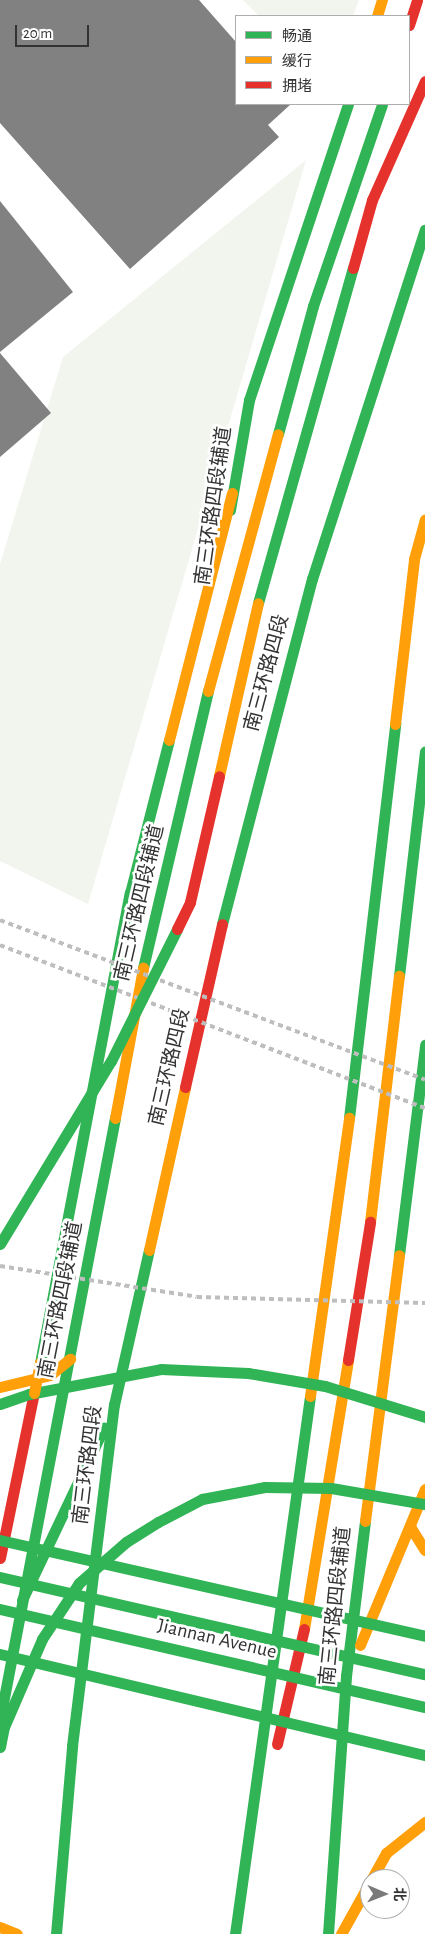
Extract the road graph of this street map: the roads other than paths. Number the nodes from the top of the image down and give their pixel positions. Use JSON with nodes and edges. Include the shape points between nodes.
{"nodes":[{"id":1,"x":382,"y":0,"type":"edge"},
{"id":2,"x":416,"y":4,"type":"edge"},
{"id":3,"x":377,"y":15,"type":"edge"},
{"id":4,"x":410,"y":21,"type":"edge"},
{"id":5,"x":425,"y":81,"type":"edge"},
{"id":6,"x":348,"y":105,"type":"edge"},
{"id":7,"x":382,"y":105,"type":"edge"},
{"id":8,"x":425,"y":230,"type":"edge"},
{"id":9,"x":232,"y":493,"type":"junction"},
{"id":10,"x":425,"y":519,"type":"edge"},
{"id":11,"x":208,"y":691,"type":"junction"},
{"id":12,"x":425,"y":752,"type":"edge"},
{"id":13,"x":425,"y":1045,"type":"edge"},
{"id":14,"x":0,"y":1244,"type":"edge"},
{"id":15,"x":70,"y":1359,"type":"junction"},
{"id":16,"x":0,"y":1387,"type":"edge"},
{"id":17,"x":0,"y":1404,"type":"edge"},
{"id":18,"x":114,"y":1405,"type":"junction"},
{"id":19,"x":425,"y":1417,"type":"edge"},
{"id":20,"x":425,"y":1489,"type":"edge"},
{"id":21,"x":425,"y":1504,"type":"edge"},
{"id":22,"x":411,"y":1528,"type":"junction"},
{"id":23,"x":0,"y":1540,"type":"edge"},
{"id":24,"x":425,"y":1550,"type":"edge"},
{"id":25,"x":0,"y":1558,"type":"edge"},
{"id":26,"x":0,"y":1577,"type":"edge"},
{"id":27,"x":22,"y":1600,"type":"junction"},
{"id":28,"x":0,"y":1609,"type":"edge"},
{"id":29,"x":425,"y":1636,"type":"edge"},
{"id":30,"x":0,"y":1654,"type":"edge"},
{"id":31,"x":425,"y":1674,"type":"edge"},
{"id":32,"x":346,"y":1676,"type":"junction"},
{"id":33,"x":425,"y":1707,"type":"edge"},
{"id":34,"x":0,"y":1719,"type":"edge"},
{"id":35,"x":0,"y":1747,"type":"edge"},
{"id":36,"x":425,"y":1755,"type":"edge"},
{"id":37,"x":425,"y":1822,"type":"edge"},
{"id":38,"x":241,"y":1886,"type":"junction"},
{"id":39,"x":0,"y":1927,"type":"edge"},
{"id":40,"x":17,"y":1934,"type":"edge"},
{"id":41,"x":56,"y":1934,"type":"edge"},
{"id":42,"x":235,"y":1934,"type":"edge"},
{"id":43,"x":328,"y":1934,"type":"edge"},
{"id":44,"x":341,"y":1934,"type":"edge"}],
"edges":[{"from":1,"to":3,"type":"main road"},
{"from":2,"to":4,"type":"main road"},
{"from":5,"to":14,"type":"main road","bridge":true,"via":[[369,209],[259,598],[190,902],[111,1061]]},
{"from":6,"to":9,"type":"main road","name":"南三环路四段辅道","via":[[249,400]]},
{"from":7,"to":11,"type":"main road","via":[[313,306]]},
{"from":8,"to":18,"type":"main road","name":"南三环路四段","via":[[312,579],[245,825]]},
{"from":9,"to":11,"type":"main road","name":"南三环路四段辅道"},
{"from":9,"to":25,"type":"main road","bridge":true,"via":[[130,893]]},
{"from":10,"to":38,"type":"main road","via":[[414,559],[359,1047]]},
{"from":11,"to":15,"type":"main road","name":"南三环路四段辅道","via":[[146,954]]},
{"from":12,"to":38,"type":"main road","via":[[368,1238],[299,1662]]},
{"from":13,"to":32,"type":"main road","name":"南三环路四段辅道"},
{"from":15,"to":16,"type":"main road","via":[[50,1375]]},
{"from":15,"to":27,"type":"main road","name":"南三环路四段辅道"},
{"from":17,"to":19,"type":"main road","bridge":true,"via":[[29,1394],[162,1369],[248,1373],[325,1386]]},
{"from":18,"to":27,"type":"main road"},
{"from":18,"to":41,"type":"main road","name":"南三环路四段","via":[[72,1746]]},
{"from":20,"to":22,"type":"main road"},
{"from":21,"to":35,"type":"main road","bridge":true,"via":[[331,1488],[265,1487],[202,1500],[158,1522],[126,1542],[79,1583],[42,1639]]},
{"from":22,"to":24,"type":"main road"},
{"from":22,"to":32,"type":"main road"},
{"from":23,"to":29,"type":"main road","bridge":true},
{"from":26,"to":31,"type":"main road","name":"Jiannan Avenue","bridge":true},
{"from":27,"to":34,"type":"main road","name":"南三环路四段辅道"},
{"from":28,"to":33,"type":"main road","name":"Jiannan Avenue","bridge":true},
{"from":30,"to":36,"type":"main road","bridge":true},
{"from":32,"to":43,"type":"main road","name":"南三环路四段辅道"},
{"from":37,"to":44,"type":"main road","via":[[386,1853]]},
{"from":38,"to":42,"type":"main road"},
{"from":39,"to":40,"type":"main road"}]}
